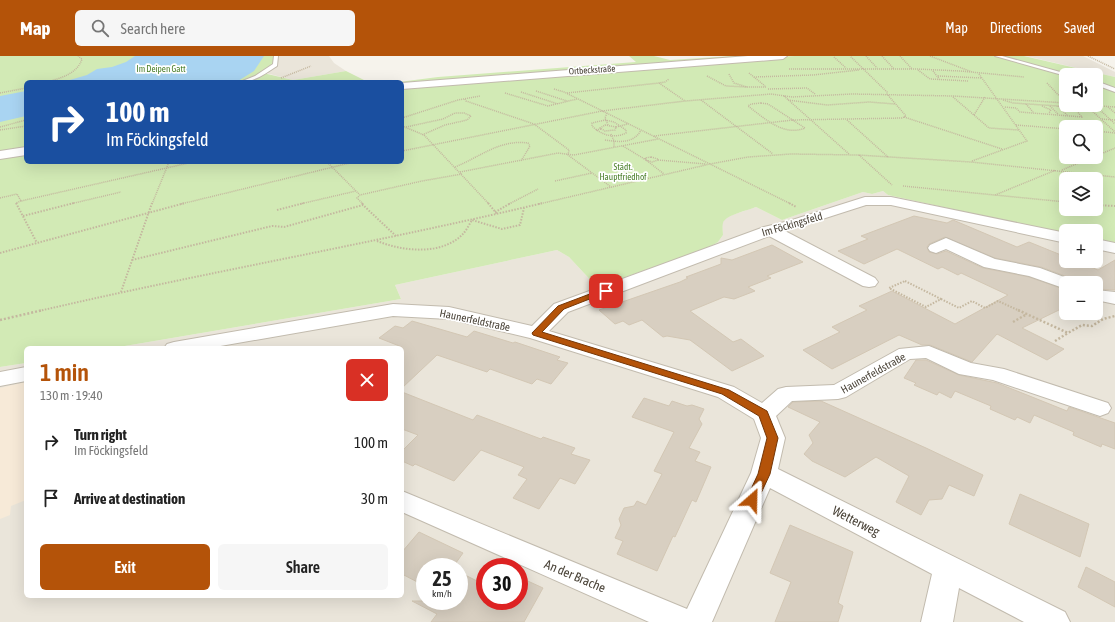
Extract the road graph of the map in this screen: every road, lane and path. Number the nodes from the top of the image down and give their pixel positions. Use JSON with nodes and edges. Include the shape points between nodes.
{"nodes":[{"id":1,"x":78,"y":56,"type":"edge"},
{"id":2,"x":276,"y":56,"type":"edge"},
{"id":3,"x":783,"y":56,"type":"edge"},
{"id":4,"x":850,"y":56,"type":"edge"},
{"id":5,"x":866,"y":56,"type":"edge"},
{"id":6,"x":882,"y":56,"type":"edge"},
{"id":7,"x":900,"y":56,"type":"edge"},
{"id":8,"x":930,"y":56,"type":"edge"},
{"id":9,"x":997,"y":56,"type":"edge"},
{"id":10,"x":1088,"y":56,"type":"edge"},
{"id":11,"x":834,"y":57,"type":"dead end"},
{"id":12,"x":311,"y":66,"type":"dead end"},
{"id":13,"x":846,"y":68,"type":"junction"},
{"id":14,"x":790,"y":69,"type":"dead end"},
{"id":15,"x":864,"y":69,"type":"junction"},
{"id":16,"x":877,"y":69,"type":"junction"},
{"id":17,"x":894,"y":69,"type":"junction"},
{"id":18,"x":913,"y":69,"type":"junction"},
{"id":19,"x":918,"y":69,"type":"junction"},
{"id":20,"x":1115,"y":69,"type":"edge"},
{"id":21,"x":727,"y":70,"type":"dead end"},
{"id":22,"x":746,"y":70,"type":"dead end"},
{"id":23,"x":933,"y":70,"type":"junction"},
{"id":24,"x":1059,"y":72,"type":"edge"},
{"id":25,"x":702,"y":73,"type":"dead end"},
{"id":26,"x":978,"y":74,"type":"junction"},
{"id":27,"x":938,"y":76,"type":"junction"},
{"id":28,"x":754,"y":77,"type":"junction"},
{"id":29,"x":982,"y":78,"type":"junction"},
{"id":30,"x":1028,"y":78,"type":"dead end"},
{"id":31,"x":279,"y":79,"type":"dead end"},
{"id":32,"x":1042,"y":79,"type":"dead end"},
{"id":33,"x":51,"y":80,"type":"edge"},
{"id":34,"x":246,"y":80,"type":"edge"},
{"id":35,"x":940,"y":80,"type":"junction"},
{"id":36,"x":968,"y":81,"type":"dead end"},
{"id":37,"x":659,"y":83,"type":"dead end"},
{"id":38,"x":404,"y":86,"type":"edge"},
{"id":39,"x":1103,"y":86,"type":"edge"},
{"id":40,"x":747,"y":87,"type":"junction"},
{"id":41,"x":766,"y":87,"type":"junction"},
{"id":42,"x":24,"y":88,"type":"edge"},
{"id":43,"x":549,"y":88,"type":"dead end"},
{"id":44,"x":531,"y":89,"type":"dead end"},
{"id":45,"x":768,"y":89,"type":"junction"},
{"id":46,"x":514,"y":90,"type":"dead end"},
{"id":47,"x":1115,"y":90,"type":"edge"},
{"id":48,"x":0,"y":93,"type":"edge"},
{"id":49,"x":505,"y":93,"type":"dead end"},
{"id":50,"x":485,"y":94,"type":"dead end"},
{"id":51,"x":887,"y":94,"type":"junction"},
{"id":52,"x":775,"y":95,"type":"junction"},
{"id":53,"x":816,"y":95,"type":"junction"},
{"id":54,"x":784,"y":96,"type":"junction"},
{"id":55,"x":953,"y":96,"type":"junction"},
{"id":56,"x":1059,"y":96,"type":"edge"},
{"id":57,"x":986,"y":98,"type":"junction"},
{"id":58,"x":465,"y":99,"type":"junction"},
{"id":59,"x":577,"y":99,"type":"junction"},
{"id":60,"x":998,"y":99,"type":"junction"},
{"id":61,"x":700,"y":100,"type":"junction"},
{"id":62,"x":788,"y":100,"type":"junction"},
{"id":63,"x":569,"y":101,"type":"junction"},
{"id":64,"x":685,"y":101,"type":"junction"},
{"id":65,"x":1013,"y":103,"type":"junction"},
{"id":66,"x":1059,"y":103,"type":"edge"},
{"id":67,"x":558,"y":104,"type":"junction"},
{"id":68,"x":896,"y":104,"type":"junction"},
{"id":69,"x":1026,"y":104,"type":"junction"},
{"id":70,"x":1037,"y":105,"type":"junction"},
{"id":71,"x":1050,"y":106,"type":"junction"},
{"id":72,"x":1058,"y":106,"type":"junction"},
{"id":73,"x":1103,"y":106,"type":"edge"},
{"id":74,"x":1108,"y":106,"type":"junction"},
{"id":75,"x":1004,"y":107,"type":"junction"},
{"id":76,"x":1115,"y":107,"type":"edge"},
{"id":77,"x":1016,"y":108,"type":"junction"},
{"id":78,"x":602,"y":111,"type":"junction"},
{"id":79,"x":1093,"y":112,"type":"edge"},
{"id":80,"x":1102,"y":112,"type":"edge"},
{"id":81,"x":607,"y":113,"type":"junction"},
{"id":82,"x":1033,"y":113,"type":"junction"},
{"id":83,"x":1115,"y":113,"type":"edge"},
{"id":84,"x":1046,"y":114,"type":"junction"},
{"id":85,"x":974,"y":115,"type":"junction"},
{"id":86,"x":1058,"y":115,"type":"junction"},
{"id":87,"x":1068,"y":116,"type":"junction"},
{"id":88,"x":404,"y":117,"type":"edge"},
{"id":89,"x":904,"y":117,"type":"junction"},
{"id":90,"x":808,"y":119,"type":"junction"},
{"id":91,"x":1101,"y":119,"type":"junction"},
{"id":92,"x":606,"y":120,"type":"junction"},
{"id":93,"x":793,"y":120,"type":"junction"},
{"id":94,"x":846,"y":120,"type":"junction"},
{"id":95,"x":1111,"y":120,"type":"junction"},
{"id":96,"x":1115,"y":120,"type":"edge"},
{"id":97,"x":24,"y":121,"type":"edge"},
{"id":98,"x":772,"y":122,"type":"junction"},
{"id":99,"x":534,"y":124,"type":"junction"},
{"id":100,"x":629,"y":124,"type":"junction"},
{"id":101,"x":1115,"y":124,"type":"edge"},
{"id":102,"x":608,"y":125,"type":"junction"},
{"id":103,"x":1016,"y":125,"type":"junction"},
{"id":104,"x":24,"y":126,"type":"edge"},
{"id":105,"x":621,"y":126,"type":"junction"},
{"id":106,"x":405,"y":127,"type":"joint"},
{"id":107,"x":616,"y":127,"type":"junction"},
{"id":108,"x":0,"y":128,"type":"edge"},
{"id":109,"x":736,"y":128,"type":"junction"},
{"id":110,"x":1059,"y":128,"type":"edge"},
{"id":111,"x":601,"y":129,"type":"junction"},
{"id":112,"x":596,"y":130,"type":"junction"},
{"id":113,"x":610,"y":130,"type":"junction"},
{"id":114,"x":641,"y":130,"type":"junction"},
{"id":115,"x":1019,"y":130,"type":"junction"},
{"id":116,"x":1103,"y":132,"type":"edge"},
{"id":117,"x":1115,"y":133,"type":"edge"},
{"id":118,"x":422,"y":135,"type":"junction"},
{"id":119,"x":612,"y":136,"type":"junction"},
{"id":120,"x":654,"y":136,"type":"junction"},
{"id":121,"x":658,"y":139,"type":"junction"},
{"id":122,"x":605,"y":140,"type":"dead end"},
{"id":123,"x":614,"y":141,"type":"junction"},
{"id":124,"x":432,"y":144,"type":"junction"},
{"id":125,"x":623,"y":146,"type":"junction"},
{"id":126,"x":614,"y":147,"type":"junction"},
{"id":127,"x":1115,"y":148,"type":"edge"},
{"id":128,"x":1003,"y":150,"type":"junction"},
{"id":129,"x":24,"y":151,"type":"edge"},
{"id":130,"x":404,"y":151,"type":"edge"},
{"id":131,"x":1103,"y":153,"type":"edge"},
{"id":132,"x":0,"y":155,"type":"edge"},
{"id":133,"x":568,"y":155,"type":"junction"},
{"id":134,"x":773,"y":155,"type":"junction"},
{"id":135,"x":849,"y":155,"type":"junction"},
{"id":136,"x":858,"y":155,"type":"junction"},
{"id":137,"x":888,"y":157,"type":"junction"},
{"id":138,"x":521,"y":160,"type":"junction"},
{"id":139,"x":646,"y":160,"type":"junction"},
{"id":140,"x":658,"y":160,"type":"junction"},
{"id":141,"x":971,"y":162,"type":"junction"},
{"id":142,"x":168,"y":164,"type":"edge"},
{"id":143,"x":183,"y":164,"type":"edge"},
{"id":144,"x":329,"y":164,"type":"edge"},
{"id":145,"x":345,"y":164,"type":"edge"},
{"id":146,"x":710,"y":164,"type":"junction"},
{"id":147,"x":1076,"y":164,"type":"edge"},
{"id":148,"x":167,"y":167,"type":"junction"},
{"id":149,"x":332,"y":167,"type":"junction"},
{"id":150,"x":455,"y":168,"type":"junction"},
{"id":151,"x":1056,"y":170,"type":"junction"},
{"id":152,"x":1062,"y":170,"type":"junction"},
{"id":153,"x":592,"y":172,"type":"junction"},
{"id":154,"x":461,"y":173,"type":"junction"},
{"id":155,"x":664,"y":175,"type":"junction"},
{"id":156,"x":1115,"y":177,"type":"edge"},
{"id":157,"x":555,"y":181,"type":"dead end"},
{"id":158,"x":892,"y":185,"type":"dead end"},
{"id":159,"x":900,"y":186,"type":"dead end"},
{"id":160,"x":612,"y":188,"type":"junction"},
{"id":161,"x":538,"y":189,"type":"dead end"},
{"id":162,"x":356,"y":191,"type":"junction"},
{"id":163,"x":121,"y":192,"type":"dead end"},
{"id":164,"x":360,"y":195,"type":"junction"},
{"id":165,"x":993,"y":196,"type":"junction"},
{"id":166,"x":0,"y":198,"type":"edge"},
{"id":167,"x":21,"y":201,"type":"junction"},
{"id":168,"x":1059,"y":201,"type":"edge"},
{"id":169,"x":363,"y":205,"type":"junction"},
{"id":170,"x":1103,"y":205,"type":"edge"},
{"id":171,"x":1115,"y":206,"type":"edge"},
{"id":172,"x":524,"y":208,"type":"junction"},
{"id":173,"x":277,"y":210,"type":"dead end"},
{"id":174,"x":150,"y":212,"type":"junction"},
{"id":175,"x":495,"y":212,"type":"junction"},
{"id":176,"x":497,"y":214,"type":"junction"},
{"id":177,"x":23,"y":216,"type":"junction"},
{"id":178,"x":818,"y":217,"type":"junction"},
{"id":179,"x":472,"y":220,"type":"junction"},
{"id":180,"x":770,"y":230,"type":"junction"},
{"id":181,"x":397,"y":236,"type":"junction"},
{"id":182,"x":1059,"y":237,"type":"edge"},
{"id":183,"x":376,"y":240,"type":"junction"},
{"id":184,"x":37,"y":243,"type":"junction"},
{"id":185,"x":1103,"y":245,"type":"edge"},
{"id":186,"x":936,"y":248,"type":"dead end"},
{"id":187,"x":1115,"y":248,"type":"edge"},
{"id":188,"x":0,"y":253,"type":"edge"},
{"id":189,"x":132,"y":260,"type":"junction"},
{"id":190,"x":1059,"y":281,"type":"edge"},
{"id":191,"x":869,"y":282,"type":"dead end"},
{"id":192,"x":121,"y":292,"type":"junction"},
{"id":193,"x":1103,"y":296,"type":"edge"},
{"id":194,"x":1115,"y":298,"type":"edge"},
{"id":195,"x":941,"y":299,"type":"junction"},
{"id":196,"x":1026,"y":314,"type":"junction"},
{"id":197,"x":1115,"y":316,"type":"edge"},
{"id":198,"x":0,"y":320,"type":"edge"},
{"id":199,"x":1013,"y":322,"type":"dead end"},
{"id":200,"x":536,"y":333,"type":"junction"},
{"id":201,"x":1068,"y":333,"type":"junction"},
{"id":202,"x":270,"y":340,"type":"edge"},
{"id":203,"x":1055,"y":342,"type":"dead end"},
{"id":204,"x":198,"y":346,"type":"edge"},
{"id":205,"x":24,"y":374,"type":"edge"},
{"id":206,"x":0,"y":379,"type":"edge"},
{"id":207,"x":1100,"y":408,"type":"dead end"},
{"id":208,"x":764,"y":414,"type":"junction"},
{"id":209,"x":764,"y":474,"type":"junction"},
{"id":210,"x":404,"y":502,"type":"edge"},
{"id":211,"x":948,"y":568,"type":"junction"},
{"id":212,"x":683,"y":622,"type":"edge"},
{"id":213,"x":696,"y":622,"type":"edge"},
{"id":214,"x":937,"y":622,"type":"edge"},
{"id":215,"x":1054,"y":622,"type":"edge"}],
"edges":[{"from":1,"to":33,"type":"path","via":[[82,59],[81,64],[73,72]]},
{"from":2,"to":34,"type":"lane","via":[[276,65]]},
{"from":3,"to":38,"type":"street","name":"Ortbeckstraße"},
{"from":4,"to":15,"type":"path"},
{"from":5,"to":16,"type":"path"},
{"from":6,"to":17,"type":"path"},
{"from":7,"to":18,"type":"path"},
{"from":8,"to":26,"type":"path"},
{"from":9,"to":24,"type":"lane"},
{"from":10,"to":20,"type":"path"},
{"from":11,"to":13,"type":"path"},
{"from":12,"to":31,"type":"path"},
{"from":13,"to":14,"type":"path"},
{"from":13,"to":15,"type":"path"},
{"from":15,"to":16,"type":"path"},
{"from":15,"to":28,"type":"path","via":[[813,76]]},
{"from":15,"to":51,"type":"path"},
{"from":16,"to":17,"type":"path"},
{"from":17,"to":18,"type":"path"},
{"from":18,"to":19,"type":"path"},
{"from":19,"to":23,"type":"path"},
{"from":19,"to":35,"type":"path","via":[[927,78]]},
{"from":21,"to":40,"type":"path","via":[[734,83]]},
{"from":22,"to":28,"type":"path"},
{"from":23,"to":26,"type":"path"},
{"from":23,"to":27,"type":"path"},
{"from":25,"to":40,"type":"path","via":[[723,87]]},
{"from":26,"to":29,"type":"path"},
{"from":26,"to":30,"type":"path"},
{"from":27,"to":29,"type":"path"},
{"from":27,"to":35,"type":"path"},
{"from":28,"to":41,"type":"path"},
{"from":29,"to":60,"type":"path"},
{"from":32,"to":56,"type":"path"},
{"from":35,"to":36,"type":"path"},
{"from":37,"to":64,"type":"path"},
{"from":39,"to":47,"type":"lane"},
{"from":40,"to":41,"type":"path"},
{"from":41,"to":45,"type":"path"},
{"from":42,"to":48,"type":"path"},
{"from":43,"to":59,"type":"path"},
{"from":44,"to":63,"type":"path"},
{"from":45,"to":52,"type":"path"},
{"from":45,"to":53,"type":"path","via":[[807,88]]},
{"from":46,"to":67,"type":"path"},
{"from":49,"to":67,"type":"path","via":[[548,106]]},
{"from":50,"to":58,"type":"path"},
{"from":51,"to":53,"type":"path"},
{"from":51,"to":55,"type":"path"},
{"from":51,"to":68,"type":"path"},
{"from":52,"to":54,"type":"path"},
{"from":52,"to":61,"type":"path"},
{"from":53,"to":54,"type":"path"},
{"from":54,"to":62,"type":"path"},
{"from":55,"to":57,"type":"path"},
{"from":55,"to":85,"type":"path"},
{"from":57,"to":60,"type":"path"},
{"from":57,"to":85,"type":"path"},
{"from":58,"to":88,"type":"path"},
{"from":58,"to":99,"type":"path"},
{"from":59,"to":63,"type":"path"},
{"from":59,"to":78,"type":"path"},
{"from":60,"to":65,"type":"path"},
{"from":60,"to":66,"type":"path"},
{"from":60,"to":75,"type":"path"},
{"from":61,"to":64,"type":"path"},
{"from":61,"to":109,"type":"path"},
{"from":62,"to":68,"type":"path","via":[[827,105],[869,102]]},
{"from":62,"to":90,"type":"path"},
{"from":63,"to":67,"type":"path"},
{"from":64,"to":78,"type":"path"},
{"from":65,"to":69,"type":"path"},
{"from":65,"to":77,"type":"path"},
{"from":68,"to":89,"type":"path","via":[[906,116]]},
{"from":69,"to":70,"type":"path"},
{"from":69,"to":82,"type":"path"},
{"from":70,"to":71,"type":"path"},
{"from":70,"to":84,"type":"path","via":[[1051,110]]},
{"from":71,"to":72,"type":"path"},
{"from":71,"to":86,"type":"path"},
{"from":72,"to":87,"type":"path"},
{"from":72,"to":87,"type":"path","via":[[1072,107],[1082,116]]},
{"from":73,"to":74,"type":"path"},
{"from":74,"to":76,"type":"path"},
{"from":74,"to":83,"type":"path"},
{"from":75,"to":77,"type":"path"},
{"from":75,"to":103,"type":"path"},
{"from":77,"to":82,"type":"path","via":[[1020,112]]},
{"from":78,"to":81,"type":"path"},
{"from":78,"to":99,"type":"path"},
{"from":79,"to":91,"type":"path"},
{"from":80,"to":95,"type":"path"},
{"from":81,"to":92,"type":"path"},
{"from":81,"to":100,"type":"path"},
{"from":82,"to":84,"type":"path"},
{"from":84,"to":86,"type":"path"},
{"from":85,"to":115,"type":"path","via":[[989,128]]},
{"from":86,"to":87,"type":"path"},
{"from":89,"to":94,"type":"path"},
{"from":89,"to":128,"type":"path"},
{"from":90,"to":93,"type":"path"},
{"from":90,"to":94,"type":"path"},
{"from":90,"to":135,"type":"path"},
{"from":91,"to":95,"type":"path"},
{"from":91,"to":117,"type":"path"},
{"from":92,"to":102,"type":"path"},
{"from":92,"to":105,"type":"path"},
{"from":92,"to":112,"type":"path","via":[[593,122],[592,126]]},
{"from":93,"to":98,"type":"path"},
{"from":93,"to":98,"type":"path","via":[[805,128],[784,130]]},
{"from":93,"to":98,"type":"path","via":[[768,104],[748,106]]},
{"from":94,"to":137,"type":"path"},
{"from":95,"to":96,"type":"path"},
{"from":95,"to":101,"type":"path"},
{"from":97,"to":108,"type":"path"},
{"from":98,"to":109,"type":"path"},
{"from":99,"to":124,"type":"path"},
{"from":99,"to":133,"type":"path","via":[[569,150]]},
{"from":100,"to":105,"type":"path"},
{"from":100,"to":114,"type":"path"},
{"from":102,"to":107,"type":"path"},
{"from":102,"to":111,"type":"path","via":[[602,126]]},
{"from":103,"to":110,"type":"path"},
{"from":103,"to":115,"type":"path"},
{"from":104,"to":108,"type":"path"},
{"from":105,"to":107,"type":"path"},
{"from":105,"to":119,"type":"path","via":[[626,133]]},
{"from":106,"to":118,"type":"path"},
{"from":106,"to":118,"type":"path","via":[[443,119],[455,113],[471,116],[467,120],[446,124]]},
{"from":107,"to":113,"type":"path","via":[[615,130]]},
{"from":109,"to":120,"type":"path"},
{"from":109,"to":134,"type":"path"},
{"from":111,"to":112,"type":"path"},
{"from":111,"to":113,"type":"path"},
{"from":112,"to":119,"type":"path"},
{"from":113,"to":119,"type":"path"},
{"from":114,"to":120,"type":"path"},
{"from":114,"to":123,"type":"path","via":[[639,136],[634,139]]},
{"from":115,"to":128,"type":"path","via":[[1027,141]]},
{"from":116,"to":117,"type":"path"},
{"from":118,"to":124,"type":"path"},
{"from":119,"to":123,"type":"path"},
{"from":120,"to":121,"type":"path"},
{"from":121,"to":125,"type":"path"},
{"from":121,"to":146,"type":"path"},
{"from":122,"to":123,"type":"path"},
{"from":123,"to":126,"type":"path"},
{"from":124,"to":130,"type":"path"},
{"from":124,"to":150,"type":"path"},
{"from":125,"to":126,"type":"path"},
{"from":125,"to":139,"type":"path"},
{"from":126,"to":133,"type":"path"},
{"from":127,"to":131,"type":"path"},
{"from":128,"to":141,"type":"path"},
{"from":129,"to":132,"type":"street"},
{"from":133,"to":138,"type":"path","via":[[558,153]]},
{"from":133,"to":153,"type":"path"},
{"from":134,"to":135,"type":"path"},
{"from":134,"to":146,"type":"path"},
{"from":135,"to":136,"type":"path"},
{"from":136,"to":137,"type":"path"},
{"from":136,"to":158,"type":"path"},
{"from":137,"to":141,"type":"path"},
{"from":138,"to":150,"type":"path","via":[[530,146],[528,143],[513,142],[492,147],[469,163]]},
{"from":138,"to":154,"type":"path"},
{"from":139,"to":140,"type":"path"},
{"from":139,"to":140,"type":"path","via":[[651,157]]},
{"from":139,"to":155,"type":"path"},
{"from":140,"to":146,"type":"path"},
{"from":141,"to":151,"type":"path"},
{"from":142,"to":148,"type":"path"},
{"from":143,"to":148,"type":"path"},
{"from":144,"to":149,"type":"path"},
{"from":145,"to":149,"type":"path"},
{"from":146,"to":155,"type":"path"},
{"from":146,"to":178,"type":"path"},
{"from":147,"to":152,"type":"path"},
{"from":148,"to":167,"type":"path"},
{"from":148,"to":174,"type":"path"},
{"from":149,"to":162,"type":"path"},
{"from":149,"to":174,"type":"path"},
{"from":150,"to":154,"type":"path"},
{"from":151,"to":152,"type":"path"},
{"from":151,"to":165,"type":"path"},
{"from":152,"to":156,"type":"path"},
{"from":153,"to":157,"type":"path"},
{"from":153,"to":160,"type":"path"},
{"from":154,"to":164,"type":"path"},
{"from":154,"to":175,"type":"path"},
{"from":155,"to":160,"type":"path"},
{"from":159,"to":165,"type":"path"},
{"from":160,"to":172,"type":"path"},
{"from":161,"to":175,"type":"path"},
{"from":162,"to":164,"type":"path"},
{"from":162,"to":173,"type":"path"},
{"from":163,"to":177,"type":"path"},
{"from":164,"to":169,"type":"path","via":[[357,198]]},
{"from":165,"to":168,"type":"path"},
{"from":166,"to":167,"type":"path","via":[[16,194]]},
{"from":167,"to":177,"type":"path","via":[[16,203]]},
{"from":169,"to":181,"type":"path"},
{"from":169,"to":189,"type":"path","via":[[284,227],[272,226]]},
{"from":170,"to":171,"type":"path"},
{"from":172,"to":176,"type":"path"},
{"from":172,"to":179,"type":"path","via":[[520,225],[502,229]]},
{"from":174,"to":184,"type":"path"},
{"from":174,"to":189,"type":"path"},
{"from":175,"to":176,"type":"path"},
{"from":176,"to":179,"type":"path"},
{"from":177,"to":184,"type":"path"},
{"from":178,"to":180,"type":"street","name":"Im Föckingsfeld"},
{"from":178,"to":182,"type":"street","name":"Im Föckingsfeld","via":[[865,200],[890,201]]},
{"from":179,"to":181,"type":"path"},
{"from":179,"to":183,"type":"path","via":[[458,239],[434,247],[398,248]]},
{"from":180,"to":191,"type":"street"},
{"from":180,"to":200,"type":"street","name":"Im Föckingsfeld","via":[[561,308]]},
{"from":181,"to":183,"type":"path"},
{"from":183,"to":192,"type":"path"},
{"from":184,"to":188,"type":"path"},
{"from":185,"to":187,"type":"street"},
{"from":186,"to":190,"type":"street","via":[[946,243],[990,263],[1034,272]]},
{"from":189,"to":192,"type":"path"},
{"from":192,"to":198,"type":"path"},
{"from":193,"to":194,"type":"street"},
{"from":195,"to":195,"type":"path","via":[[926,307],[889,288],[905,281]]},
{"from":195,"to":196,"type":"path","via":[[959,308],[972,301],[985,308],[998,301]]},
{"from":196,"to":199,"type":"path"},
{"from":196,"to":201,"type":"path"},
{"from":197,"to":201,"type":"path","via":[[1103,319],[1092,326],[1082,325]]},
{"from":200,"to":202,"type":"street","name":"Haunerfeldstraße","via":[[449,313],[393,310]]},
{"from":200,"to":208,"type":"street","name":"Haunerfeldstraße","via":[[726,392]]},
{"from":201,"to":203,"type":"path"},
{"from":202,"to":204,"type":"street","name":"Haunerfeldstraße"},
{"from":205,"to":206,"type":"street"},
{"from":207,"to":208,"type":"street","name":"Haunerfeldstraße","via":[[996,374],[966,369],[929,352],[906,353],[838,392],[786,394]]},
{"from":208,"to":209,"type":"street","via":[[773,438]]},
{"from":209,"to":211,"type":"street","name":"Wetterweg"},
{"from":209,"to":213,"type":"street"},
{"from":210,"to":212,"type":"street","name":"An der Brache"},
{"from":211,"to":214,"type":"street"},
{"from":211,"to":215,"type":"street","name":"Wetterweg"}]}
